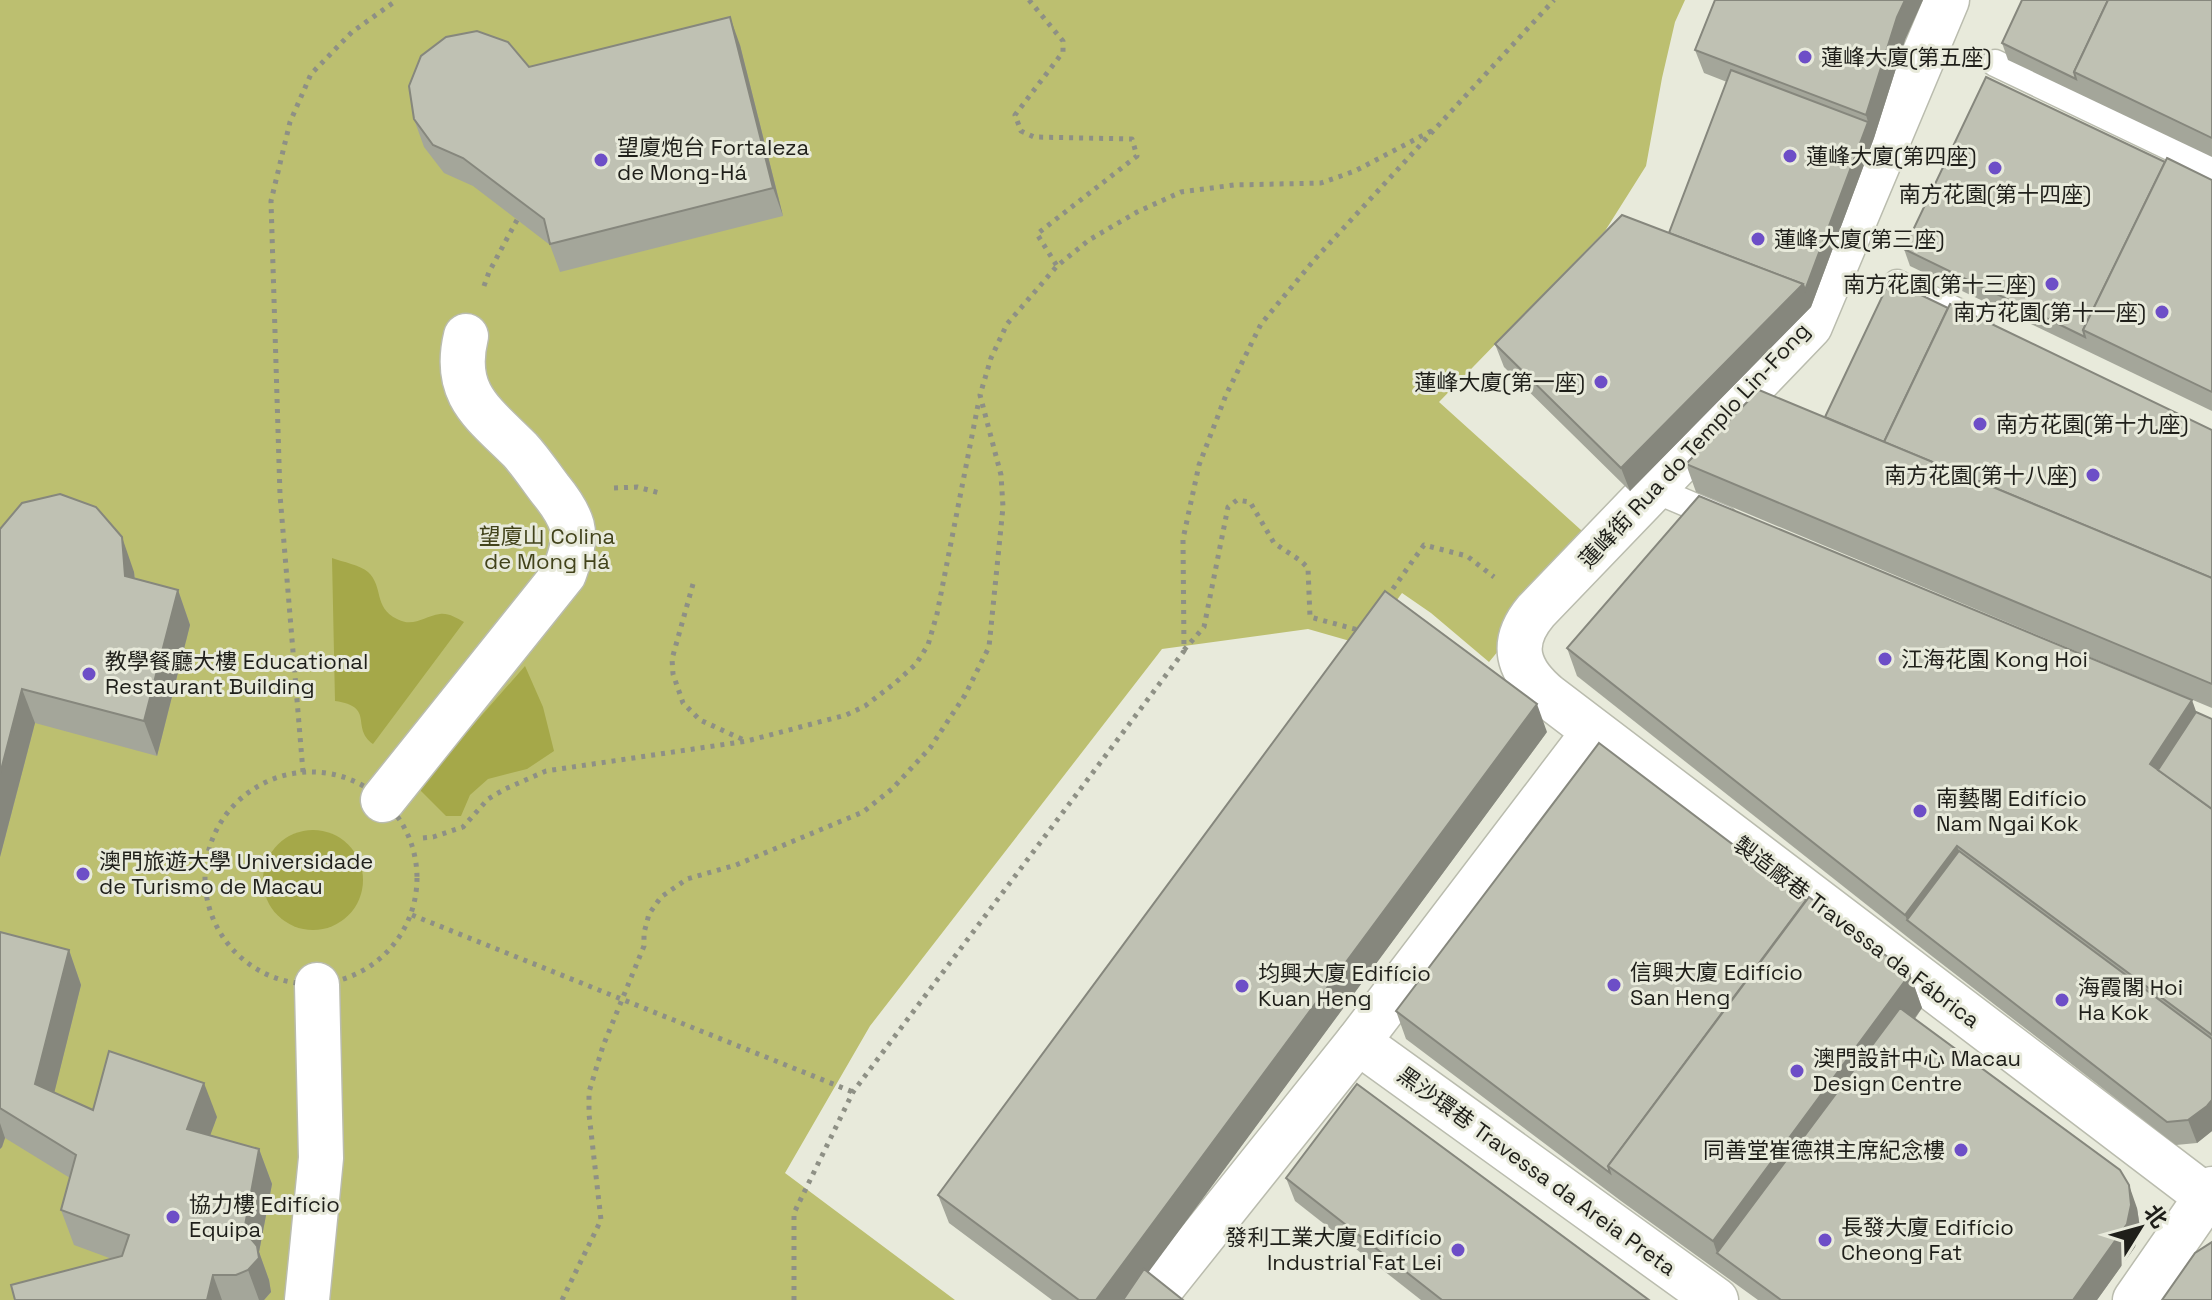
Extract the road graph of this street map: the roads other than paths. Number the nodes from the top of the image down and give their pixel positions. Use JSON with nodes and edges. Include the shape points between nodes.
{"nodes":[{"id":1,"x":1947,"y":0,"type":"edge"},
{"id":2,"x":1995,"y":63,"type":"dead end"},
{"id":3,"x":2212,"y":167,"type":"edge"},
{"id":4,"x":1897,"y":283,"type":"edge"},
{"id":5,"x":1997,"y":330,"type":"edge"},
{"id":6,"x":466,"y":336,"type":"road end"},
{"id":7,"x":1653,"y":489,"type":"junction"},
{"id":8,"x":1741,"y":526,"type":"edge"},
{"id":9,"x":1520,"y":656,"type":"joint"},
{"id":10,"x":1594,"y":732,"type":"junction"},
{"id":11,"x":383,"y":800,"type":"road end"},
{"id":12,"x":317,"y":985,"type":"road end"},
{"id":13,"x":1358,"y":1042,"type":"junction"},
{"id":14,"x":2210,"y":1194,"type":"edge"},
{"id":15,"x":1163,"y":1286,"type":"edge"},
{"id":16,"x":307,"y":1300,"type":"edge"},
{"id":17,"x":1716,"y":1300,"type":"edge"},
{"id":18,"x":2135,"y":1300,"type":"edge"}],
"edges":[{"from":1,"to":7,"type":"street","name":"蓮峰街 Rua do Templo Lin-Fong","via":[[1810,326]]},
{"from":2,"to":3,"type":"lane"},
{"from":4,"to":5,"type":"lane"},
{"from":6,"to":11,"type":"street","via":[[463,376],[470,396],[563,505],[572,527],[572,551],[564,574]]},
{"from":7,"to":8,"type":"lane"},
{"from":7,"to":9,"type":"street","name":"蓮峰街 Rua do Templo Lin-Fong","via":[[1526,623]]},
{"from":9,"to":10,"type":"street","name":"製造廠巷 Travessa da Fábrica","via":[[1535,685]]},
{"from":10,"to":13,"type":"street"},
{"from":10,"to":14,"type":"street","name":"製造廠巷 Travessa da Fábrica"},
{"from":12,"to":16,"type":"street","via":[[321,1158]]},
{"from":13,"to":15,"type":"street"},
{"from":13,"to":17,"type":"street","name":"黑沙環巷 Travessa da Areia Preta"},
{"from":14,"to":18,"type":"street"}]}
